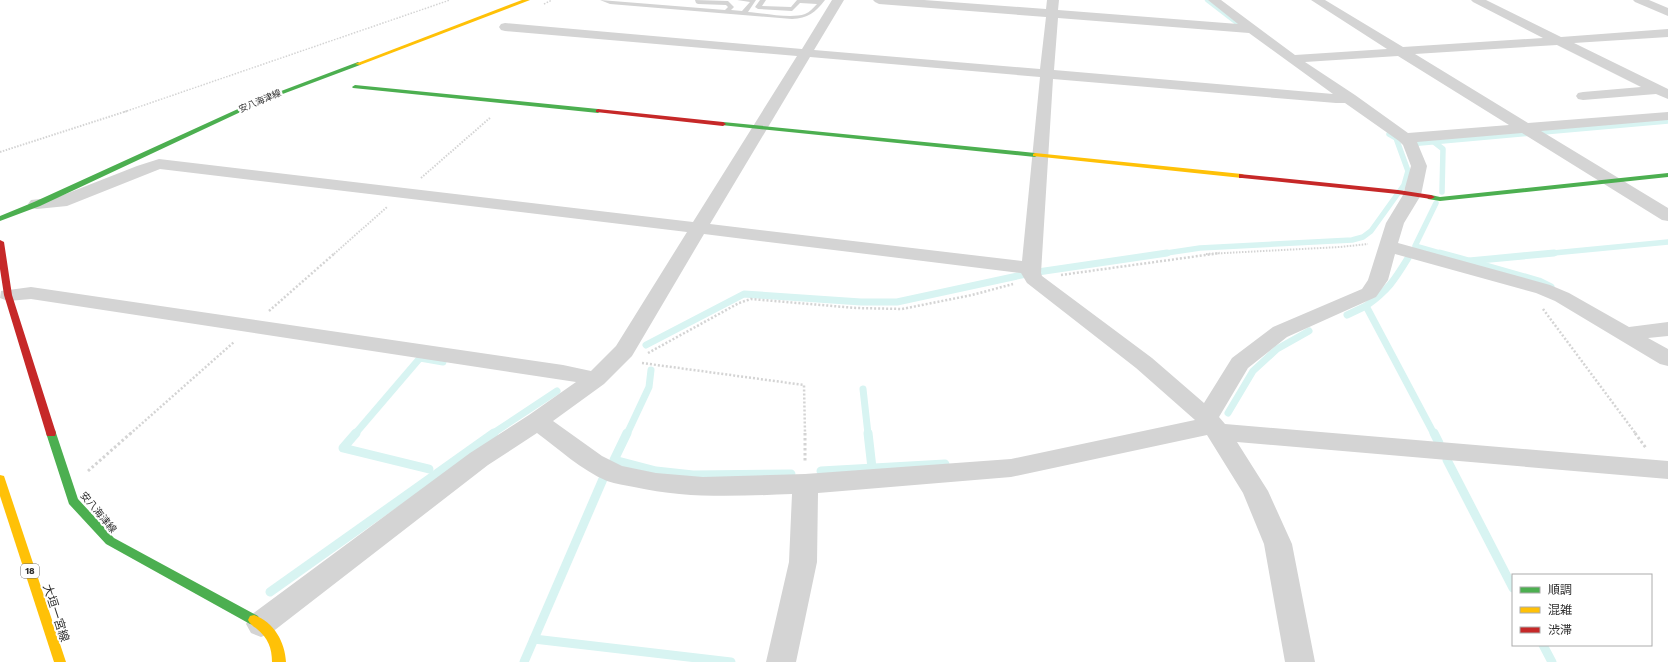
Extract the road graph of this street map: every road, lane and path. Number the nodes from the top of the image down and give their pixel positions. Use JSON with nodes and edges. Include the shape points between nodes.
{"nodes":[{"id":1,"x":450,"y":0,"type":"edge"},
{"id":2,"x":527,"y":0,"type":"edge"},
{"id":3,"x":603,"y":0,"type":"edge"},
{"id":4,"x":652,"y":0,"type":"edge"},
{"id":5,"x":675,"y":0,"type":"edge"},
{"id":6,"x":698,"y":0,"type":"edge"},
{"id":7,"x":740,"y":0,"type":"edge"},
{"id":8,"x":763,"y":0,"type":"edge"},
{"id":9,"x":776,"y":0,"type":"edge"},
{"id":10,"x":838,"y":0,"type":"edge"},
{"id":11,"x":879,"y":0,"type":"edge"},
{"id":12,"x":1053,"y":0,"type":"edge"},
{"id":13,"x":1214,"y":0,"type":"edge"},
{"id":14,"x":1317,"y":0,"type":"edge"},
{"id":15,"x":1477,"y":0,"type":"edge"},
{"id":16,"x":1639,"y":0,"type":"edge"},
{"id":17,"x":821,"y":1,"type":"edge"},
{"id":18,"x":647,"y":6,"type":"junction"},
{"id":19,"x":668,"y":7,"type":"junction"},
{"id":20,"x":771,"y":8,"type":"junction"},
{"id":21,"x":726,"y":12,"type":"junction"},
{"id":22,"x":1668,"y":12,"type":"edge"},
{"id":23,"x":744,"y":13,"type":"junction"},
{"id":24,"x":1052,"y":14,"type":"junction"},
{"id":25,"x":766,"y":15,"type":"junction"},
{"id":26,"x":505,"y":28,"type":"dead end"},
{"id":27,"x":1252,"y":29,"type":"junction"},
{"id":28,"x":1668,"y":33,"type":"edge"},
{"id":29,"x":1559,"y":40,"type":"junction"},
{"id":30,"x":1399,"y":51,"type":"junction"},
{"id":31,"x":806,"y":54,"type":"junction"},
{"id":32,"x":1292,"y":59,"type":"junction"},
{"id":33,"x":1048,"y":74,"type":"junction"},
{"id":34,"x":355,"y":87,"type":"dead end"},
{"id":35,"x":1663,"y":93,"type":"edge"},
{"id":36,"x":1583,"y":96,"type":"dead end"},
{"id":37,"x":1350,"y":98,"type":"junction"},
{"id":38,"x":508,"y":102,"type":"junction"},
{"id":39,"x":1668,"y":116,"type":"edge"},
{"id":40,"x":760,"y":127,"type":"junction"},
{"id":41,"x":1524,"y":128,"type":"junction"},
{"id":42,"x":1405,"y":138,"type":"junction"},
{"id":43,"x":0,"y":152,"type":"edge"},
{"id":44,"x":1040,"y":156,"type":"junction"},
{"id":45,"x":1668,"y":176,"type":"edge"},
{"id":46,"x":1611,"y":181,"type":"junction"},
{"id":47,"x":404,"y":193,"type":"junction"},
{"id":48,"x":1412,"y":195,"type":"junction"},
{"id":49,"x":37,"y":204,"type":"junction"},
{"id":50,"x":1668,"y":216,"type":"edge"},
{"id":51,"x":0,"y":219,"type":"edge"},
{"id":52,"x":698,"y":229,"type":"junction"},
{"id":53,"x":1388,"y":241,"type":"junction"},
{"id":54,"x":0,"y":242,"type":"edge"},
{"id":55,"x":1033,"y":273,"type":"junction"},
{"id":56,"x":1523,"y":283,"type":"junction"},
{"id":57,"x":8,"y":295,"type":"junction"},
{"id":58,"x":1668,"y":329,"type":"edge"},
{"id":59,"x":1626,"y":334,"type":"junction"},
{"id":60,"x":642,"y":356,"type":"dead end"},
{"id":61,"x":1668,"y":359,"type":"edge"},
{"id":62,"x":639,"y":362,"type":"dead end"},
{"id":63,"x":596,"y":379,"type":"junction"},
{"id":64,"x":537,"y":421,"type":"junction"},
{"id":65,"x":1212,"y":425,"type":"junction"},
{"id":66,"x":1666,"y":472,"type":"edge"},
{"id":67,"x":0,"y":479,"type":"edge"},
{"id":68,"x":805,"y":484,"type":"junction"},
{"id":69,"x":261,"y":624,"type":"junction"},
{"id":70,"x":60,"y":662,"type":"edge"},
{"id":71,"x":278,"y":662,"type":"edge"},
{"id":72,"x":781,"y":662,"type":"edge"},
{"id":73,"x":1300,"y":662,"type":"edge"}],
"edges":[{"from":1,"to":43,"type":"path","via":[[271,64]]},
{"from":2,"to":49,"type":"main road","name":"安八海津線","via":[[262,100]]},
{"from":3,"to":18,"type":"lane"},
{"from":4,"to":18,"type":"lane"},
{"from":5,"to":19,"type":"lane"},
{"from":6,"to":21,"type":"lane","via":[[704,4],[728,3],[731,7]]},
{"from":7,"to":23,"type":"lane","via":[[754,1]]},
{"from":8,"to":20,"type":"lane","via":[[758,7]]},
{"from":9,"to":20,"type":"lane"},
{"from":10,"to":31,"type":"street"},
{"from":11,"to":24,"type":"street"},
{"from":12,"to":24,"type":"street"},
{"from":13,"to":27,"type":"street"},
{"from":14,"to":30,"type":"street"},
{"from":15,"to":29,"type":"street"},
{"from":16,"to":22,"type":"street"},
{"from":17,"to":20,"type":"lane","via":[[799,1],[792,9]]},
{"from":17,"to":25,"type":"lane","via":[[812,14],[802,17]]},
{"from":18,"to":19,"type":"lane"},
{"from":19,"to":21,"type":"lane"},
{"from":20,"to":25,"type":"lane"},
{"from":21,"to":23,"type":"lane"},
{"from":23,"to":25,"type":"lane"},
{"from":24,"to":27,"type":"street"},
{"from":24,"to":33,"type":"street"},
{"from":26,"to":31,"type":"street"},
{"from":27,"to":32,"type":"street"},
{"from":28,"to":29,"type":"street"},
{"from":29,"to":30,"type":"street"},
{"from":29,"to":35,"type":"street"},
{"from":30,"to":32,"type":"street"},
{"from":30,"to":41,"type":"street"},
{"from":31,"to":33,"type":"street"},
{"from":31,"to":40,"type":"street"},
{"from":32,"to":37,"type":"street"},
{"from":33,"to":37,"type":"street","via":[[1336,99]]},
{"from":33,"to":44,"type":"street"},
{"from":34,"to":38,"type":"main road"},
{"from":35,"to":36,"type":"street"},
{"from":37,"to":42,"type":"street"},
{"from":38,"to":40,"type":"main road"},
{"from":38,"to":47,"type":"path"},
{"from":39,"to":41,"type":"street"},
{"from":40,"to":44,"type":"main road"},
{"from":40,"to":52,"type":"street"},
{"from":41,"to":42,"type":"street"},
{"from":41,"to":46,"type":"street"},
{"from":42,"to":48,"type":"street","via":[[1410,144],[1418,166]]},
{"from":44,"to":48,"type":"main road"},
{"from":44,"to":55,"type":"street"},
{"from":45,"to":46,"type":"main road"},
{"from":46,"to":48,"type":"main road","via":[[1440,199]]},
{"from":46,"to":50,"type":"street"},
{"from":47,"to":49,"type":"street","via":[[159,164],[61,202]]},
{"from":47,"to":52,"type":"street"},
{"from":48,"to":53,"type":"street","via":[[1394,223]]},
{"from":49,"to":51,"type":"main road","name":"安八海津線"},
{"from":52,"to":55,"type":"street"},
{"from":52,"to":63,"type":"street","via":[[624,351]]},
{"from":53,"to":55,"type":"path","via":[[1365,245],[1205,254]]},
{"from":53,"to":56,"type":"street"},
{"from":53,"to":65,"type":"street","via":[[1378,280],[1369,293],[1280,332],[1240,363]]},
{"from":54,"to":57,"type":"main road","name":"安八海津線"},
{"from":55,"to":60,"type":"path","via":[[972,295],[902,309],[856,308],[751,299],[739,303]]},
{"from":55,"to":65,"type":"street","via":[[1144,363]]},
{"from":56,"to":59,"type":"street","via":[[1562,297]]},
{"from":56,"to":66,"type":"path"},
{"from":57,"to":63,"type":"street","via":[[31,293]]},
{"from":57,"to":69,"type":"main road","name":"安八海津線","via":[[73,501],[110,541]]},
{"from":58,"to":59,"type":"street"},
{"from":59,"to":61,"type":"street"},
{"from":62,"to":68,"type":"path","via":[[804,385]]},
{"from":63,"to":64,"type":"street"},
{"from":64,"to":68,"type":"street","via":[[593,462],[616,474],[656,483],[703,487]]},
{"from":64,"to":69,"type":"street","via":[[479,459]]},
{"from":65,"to":66,"type":"street"},
{"from":65,"to":68,"type":"street","via":[[1011,468]]},
{"from":65,"to":73,"type":"street","via":[[1255,491],[1278,544]]},
{"from":67,"to":70,"type":"main road","name":"大垣一宮線","number":"18"},
{"from":68,"to":72,"type":"street","via":[[803,562]]},
{"from":69,"to":71,"type":"main road","name":"安八海津線","via":[[274,638]]}]}
